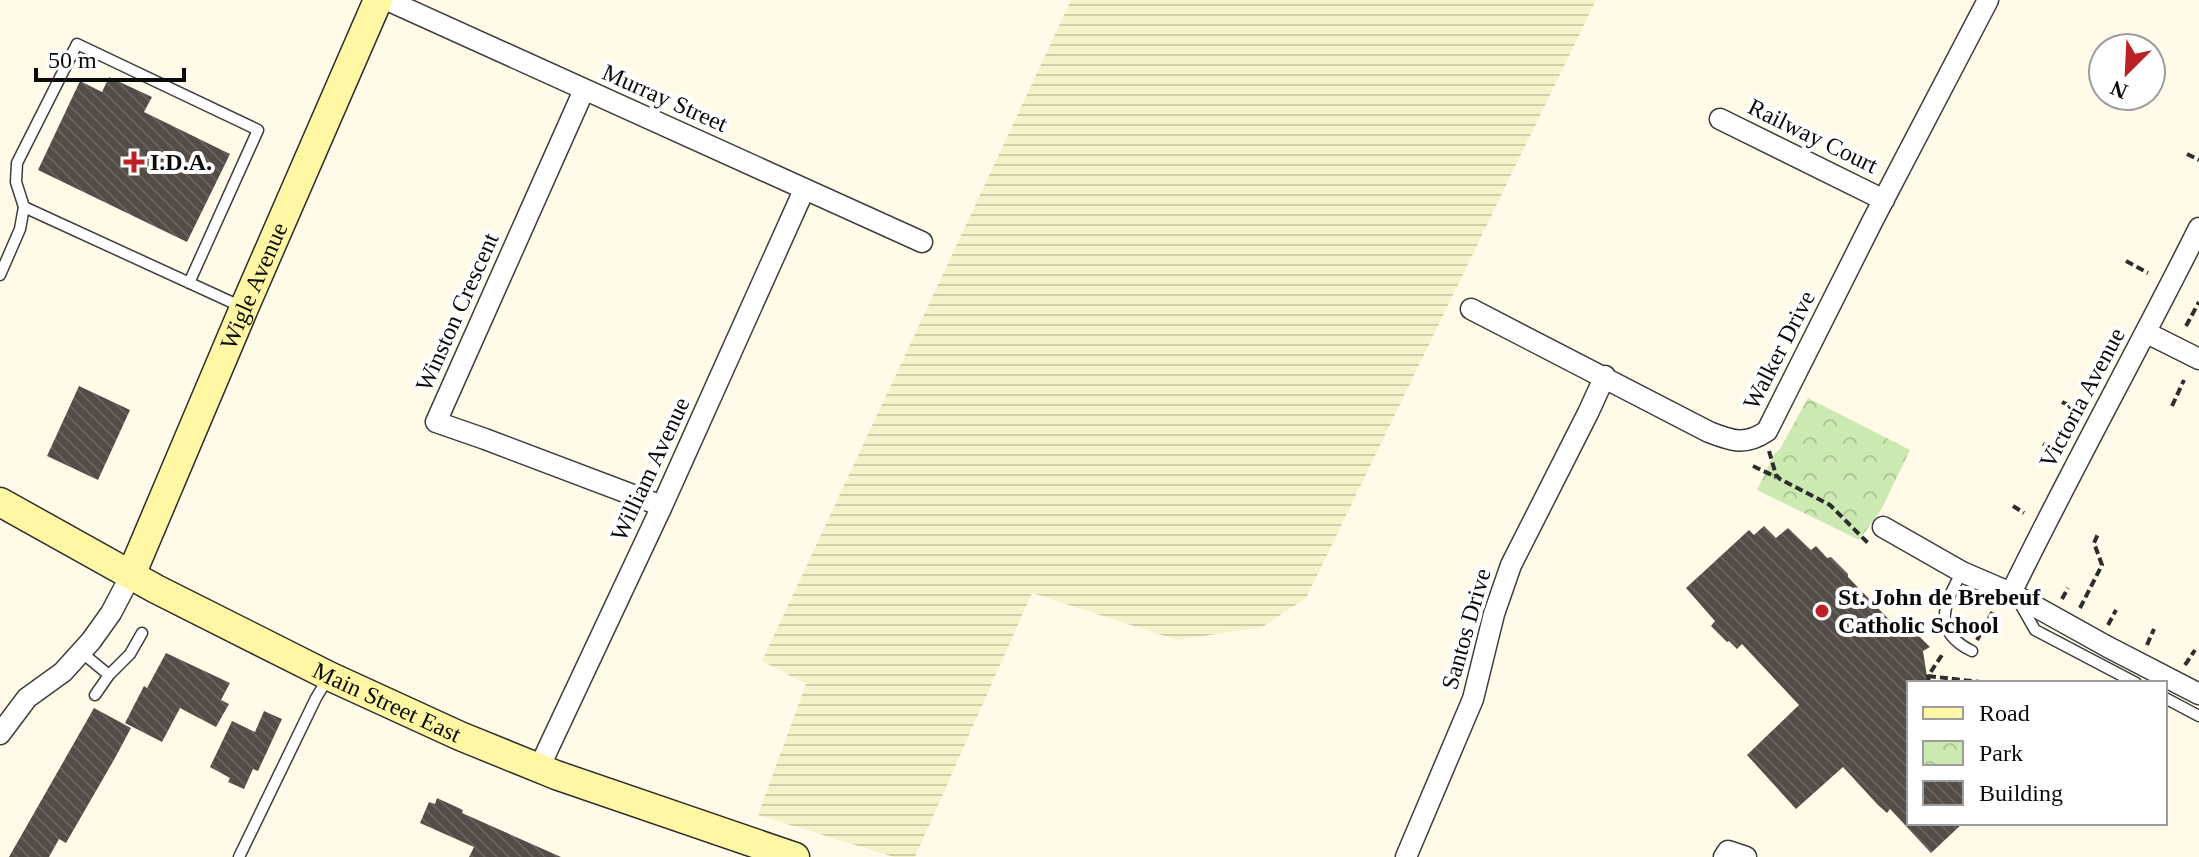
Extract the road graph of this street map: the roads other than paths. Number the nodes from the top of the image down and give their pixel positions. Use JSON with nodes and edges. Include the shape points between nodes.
{"nodes":[{"id":1,"x":378,"y":0,"type":"edge"},
{"id":2,"x":387,"y":0,"type":"edge"},
{"id":3,"x":1988,"y":0,"type":"edge"},
{"id":4,"x":584,"y":90,"type":"junction"},
{"id":5,"x":1720,"y":119,"type":"dead end"},
{"id":6,"x":804,"y":190,"type":"junction"},
{"id":7,"x":1884,"y":200,"type":"junction"},
{"id":8,"x":24,"y":207,"type":"junction"},
{"id":9,"x":2199,"y":228,"type":"edge"},
{"id":10,"x":922,"y":242,"type":"dead end"},
{"id":11,"x":0,"y":275,"type":"edge"},
{"id":12,"x":189,"y":283,"type":"junction"},
{"id":13,"x":244,"y":308,"type":"junction"},
{"id":14,"x":1471,"y":309,"type":"dead end"},
{"id":15,"x":2147,"y":333,"type":"junction"},
{"id":16,"x":2199,"y":359,"type":"edge"},
{"id":17,"x":1605,"y":376,"type":"junction"},
{"id":18,"x":0,"y":502,"type":"edge"},
{"id":19,"x":662,"y":506,"type":"junction"},
{"id":20,"x":1883,"y":527,"type":"dead end"},
{"id":21,"x":1962,"y":572,"type":"junction"},
{"id":22,"x":131,"y":575,"type":"junction"},
{"id":23,"x":2013,"y":594,"type":"junction"},
{"id":24,"x":142,"y":633,"type":"dead end"},
{"id":25,"x":1974,"y":647,"type":"road end"},
{"id":26,"x":81,"y":652,"type":"junction"},
{"id":27,"x":109,"y":675,"type":"junction"},
{"id":28,"x":329,"y":676,"type":"junction"},
{"id":29,"x":2132,"y":681,"type":"edge"},
{"id":30,"x":2199,"y":694,"type":"edge"},
{"id":31,"x":95,"y":695,"type":"dead end"},
{"id":32,"x":2167,"y":699,"type":"edge"},
{"id":33,"x":2199,"y":716,"type":"edge"},
{"id":34,"x":0,"y":734,"type":"edge"},
{"id":35,"x":539,"y":768,"type":"junction"},
{"id":36,"x":752,"y":850,"type":"edge"},
{"id":37,"x":788,"y":856,"type":"edge"},
{"id":38,"x":239,"y":857,"type":"edge"},
{"id":39,"x":1406,"y":857,"type":"edge"}],
"edges":[{"from":1,"to":13,"type":"main road","name":"Wigle Avenue"},
{"from":2,"to":4,"type":"street","name":"Murray Street"},
{"from":3,"to":7,"type":"street","name":"Walker Drive"},
{"from":4,"to":6,"type":"street","name":"Murray Street"},
{"from":4,"to":19,"type":"street","name":"Winston Crescent","via":[[436,422]]},
{"from":5,"to":7,"type":"street","name":"Railway Court"},
{"from":6,"to":10,"type":"street","name":"Murray Street"},
{"from":6,"to":19,"type":"street","name":"William Avenue"},
{"from":7,"to":17,"type":"street","name":"Walker Drive","via":[[1767,431],[1756,439],[1728,439],[1709,432]]},
{"from":8,"to":11,"type":"lane"},
{"from":8,"to":12,"type":"lane"},
{"from":8,"to":12,"type":"lane","via":[[17,163],[77,44],[258,130]]},
{"from":9,"to":15,"type":"street","name":"Victoria Avenue"},
{"from":12,"to":13,"type":"lane"},
{"from":13,"to":22,"type":"main road","name":"Wigle Avenue"},
{"from":14,"to":17,"type":"street","name":"Walker Drive"},
{"from":15,"to":16,"type":"street"},
{"from":15,"to":23,"type":"street","name":"Victoria Avenue"},
{"from":17,"to":39,"type":"street","name":"Santos Drive","via":[[1511,565],[1473,699]]},
{"from":18,"to":22,"type":"main road","name":"Main Street East"},
{"from":19,"to":35,"type":"street","name":"William Avenue"},
{"from":20,"to":21,"type":"street"},
{"from":21,"to":23,"type":"street"},
{"from":21,"to":25,"type":"lane","via":[[1944,616],[1952,639]]},
{"from":22,"to":26,"type":"street"},
{"from":22,"to":28,"type":"main road","name":"Main Street East"},
{"from":23,"to":29,"type":"lane","via":[[2035,630]]},
{"from":23,"to":30,"type":"street"},
{"from":24,"to":27,"type":"lane"},
{"from":26,"to":27,"type":"lane"},
{"from":26,"to":34,"type":"street","via":[[27,698]]},
{"from":27,"to":31,"type":"lane"},
{"from":28,"to":35,"type":"main road","name":"Main Street East"},
{"from":28,"to":38,"type":"lane"},
{"from":32,"to":33,"type":"lane"},
{"from":35,"to":36,"type":"main road","name":"Main Street East"},
{"from":36,"to":37,"type":"main road","name":"Main Street East"}]}
